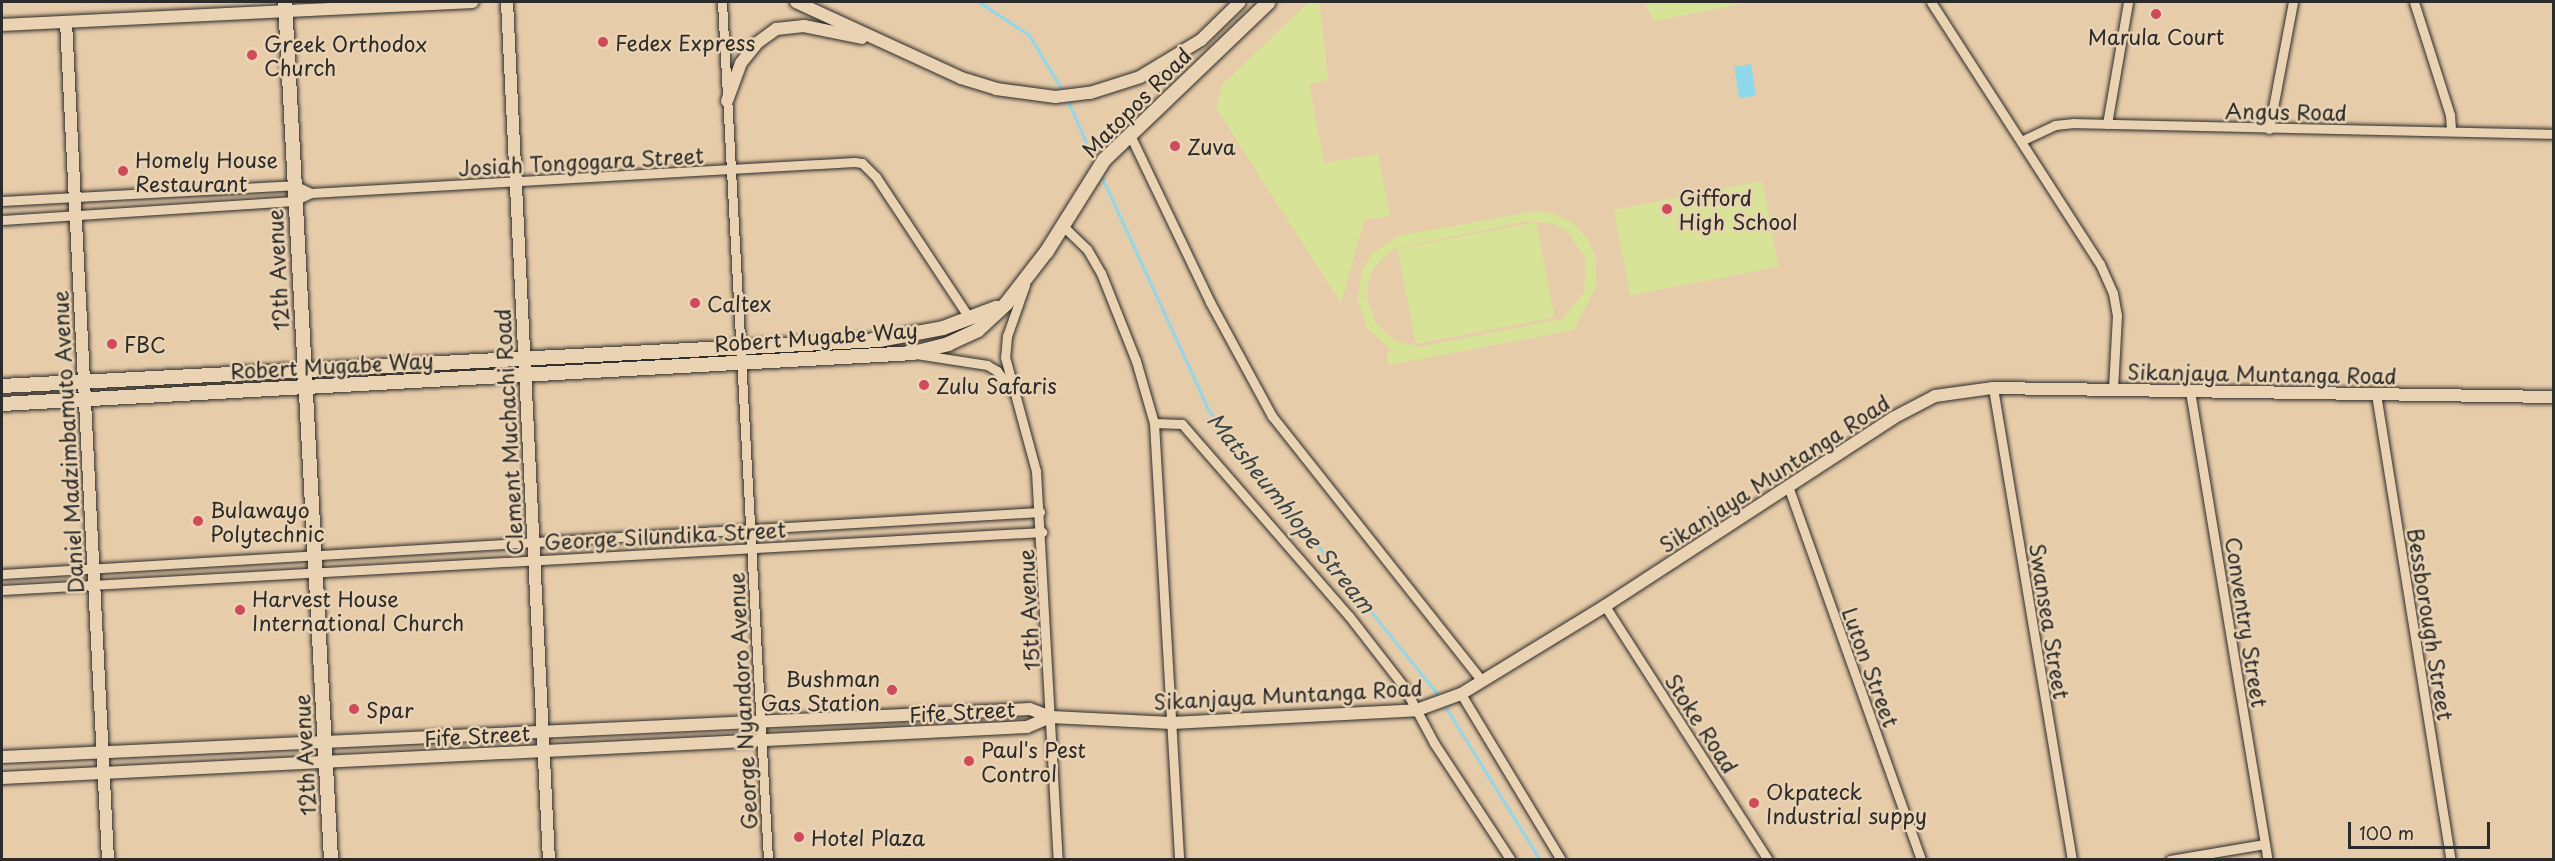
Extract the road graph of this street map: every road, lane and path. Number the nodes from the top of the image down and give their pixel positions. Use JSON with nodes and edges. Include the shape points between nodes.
{"nodes":[{"id":1,"x":472,"y":2,"type":"edge"},
{"id":2,"x":507,"y":2,"type":"edge"},
{"id":3,"x":722,"y":2,"type":"edge"},
{"id":4,"x":796,"y":2,"type":"edge"},
{"id":5,"x":1240,"y":2,"type":"edge"},
{"id":6,"x":1269,"y":2,"type":"edge"},
{"id":7,"x":1931,"y":2,"type":"edge"},
{"id":8,"x":2128,"y":2,"type":"edge"},
{"id":9,"x":2293,"y":2,"type":"edge"},
{"id":10,"x":2414,"y":2,"type":"edge"},
{"id":11,"x":285,"y":7,"type":"edge"},
{"id":12,"x":66,"y":22,"type":"junction"},
{"id":13,"x":2,"y":25,"type":"edge"},
{"id":14,"x":875,"y":40,"type":"junction"},
{"id":15,"x":727,"y":101,"type":"junction"},
{"id":16,"x":2107,"y":124,"type":"junction"},
{"id":17,"x":2269,"y":129,"type":"junction"},
{"id":18,"x":2451,"y":131,"type":"junction"},
{"id":19,"x":2553,"y":134,"type":"edge"},
{"id":20,"x":1130,"y":135,"type":"junction"},
{"id":21,"x":2021,"y":141,"type":"junction"},
{"id":22,"x":732,"y":171,"type":"junction"},
{"id":23,"x":515,"y":184,"type":"junction"},
{"id":24,"x":294,"y":185,"type":"junction"},
{"id":25,"x":310,"y":193,"type":"junction"},
{"id":26,"x":75,"y":198,"type":"junction"},
{"id":27,"x":2,"y":201,"type":"edge"},
{"id":28,"x":294,"y":201,"type":"junction"},
{"id":29,"x":75,"y":217,"type":"junction"},
{"id":30,"x":2,"y":220,"type":"edge"},
{"id":31,"x":1064,"y":226,"type":"junction"},
{"id":32,"x":1026,"y":280,"type":"junction"},
{"id":33,"x":1006,"y":304,"type":"junction"},
{"id":34,"x":970,"y":319,"type":"junction"},
{"id":35,"x":741,"y":347,"type":"junction"},
{"id":36,"x":913,"y":353,"type":"junction"},
{"id":37,"x":524,"y":359,"type":"junction"},
{"id":38,"x":742,"y":363,"type":"junction"},
{"id":39,"x":304,"y":370,"type":"junction"},
{"id":40,"x":524,"y":375,"type":"junction"},
{"id":41,"x":84,"y":381,"type":"junction"},
{"id":42,"x":2,"y":386,"type":"edge"},
{"id":43,"x":304,"y":388,"type":"junction"},
{"id":44,"x":1993,"y":388,"type":"junction"},
{"id":45,"x":2113,"y":389,"type":"junction"},
{"id":46,"x":2190,"y":391,"type":"junction"},
{"id":47,"x":2376,"y":394,"type":"junction"},
{"id":48,"x":1017,"y":398,"type":"junction"},
{"id":49,"x":2553,"y":399,"type":"edge"},
{"id":50,"x":85,"y":400,"type":"junction"},
{"id":51,"x":2,"y":404,"type":"edge"},
{"id":52,"x":1154,"y":423,"type":"junction"},
{"id":53,"x":1788,"y":486,"type":"junction"},
{"id":54,"x":1040,"y":512,"type":"junction"},
{"id":55,"x":751,"y":530,"type":"junction"},
{"id":56,"x":1042,"y":532,"type":"junction"},
{"id":57,"x":533,"y":543,"type":"junction"},
{"id":58,"x":752,"y":549,"type":"junction"},
{"id":59,"x":314,"y":556,"type":"junction"},
{"id":60,"x":534,"y":561,"type":"junction"},
{"id":61,"x":94,"y":570,"type":"junction"},
{"id":62,"x":2,"y":574,"type":"edge"},
{"id":63,"x":315,"y":574,"type":"junction"},
{"id":64,"x":94,"y":584,"type":"junction"},
{"id":65,"x":2,"y":590,"type":"edge"},
{"id":66,"x":1605,"y":606,"type":"junction"},
{"id":67,"x":1481,"y":680,"type":"junction"},
{"id":68,"x":1457,"y":696,"type":"junction"},
{"id":69,"x":1422,"y":709,"type":"junction"},
{"id":70,"x":1051,"y":717,"type":"junction"},
{"id":71,"x":761,"y":721,"type":"junction"},
{"id":72,"x":1172,"y":723,"type":"junction"},
{"id":73,"x":542,"y":733,"type":"junction"},
{"id":74,"x":324,"y":740,"type":"junction"},
{"id":75,"x":762,"y":740,"type":"junction"},
{"id":76,"x":103,"y":751,"type":"junction"},
{"id":77,"x":543,"y":752,"type":"junction"},
{"id":78,"x":2,"y":757,"type":"edge"},
{"id":79,"x":325,"y":762,"type":"junction"},
{"id":80,"x":104,"y":773,"type":"junction"},
{"id":81,"x":2,"y":778,"type":"edge"},
{"id":82,"x":2265,"y":844,"type":"junction"},
{"id":83,"x":108,"y":860,"type":"edge"},
{"id":84,"x":331,"y":860,"type":"edge"},
{"id":85,"x":549,"y":860,"type":"edge"},
{"id":86,"x":768,"y":860,"type":"edge"},
{"id":87,"x":1058,"y":860,"type":"edge"},
{"id":88,"x":1179,"y":860,"type":"edge"},
{"id":89,"x":1511,"y":860,"type":"edge"},
{"id":90,"x":1561,"y":860,"type":"edge"},
{"id":91,"x":1768,"y":860,"type":"edge"},
{"id":92,"x":1921,"y":860,"type":"edge"},
{"id":93,"x":2072,"y":860,"type":"edge"},
{"id":94,"x":2170,"y":860,"type":"edge"},
{"id":95,"x":2268,"y":860,"type":"edge"},
{"id":96,"x":2451,"y":860,"type":"edge"}],
"edges":[{"from":1,"to":11,"type":"street"},
{"from":2,"to":23,"type":"street","name":"Clement Muchachi Road"},
{"from":3,"to":15,"type":"street","name":"George Nyandoro Avenue"},
{"from":4,"to":14,"type":"street"},
{"from":5,"to":14,"type":"street","via":[[1178,56],[1140,77],[1090,93],[1054,97],[996,89]]},
{"from":6,"to":20,"type":"main road","name":"Matopos Road"},
{"from":7,"to":21,"type":"street"},
{"from":8,"to":16,"type":"street"},
{"from":9,"to":17,"type":"street"},
{"from":10,"to":18,"type":"street","via":[[2450,115]]},
{"from":11,"to":12,"type":"street"},
{"from":11,"to":24,"type":"main road","name":"12th Avenue"},
{"from":12,"to":13,"type":"street"},
{"from":12,"to":26,"type":"street","name":"Daniel Madzimbamuto Avenue"},
{"from":14,"to":15,"type":"street","via":[[804,26],[776,29],[757,43],[741,63]]},
{"from":15,"to":22,"type":"street","name":"George Nyandoro Avenue"},
{"from":16,"to":17,"type":"street","name":"Angus Road"},
{"from":16,"to":21,"type":"street","name":"Angus Road","via":[[2055,125]]},
{"from":17,"to":18,"type":"street","name":"Angus Road"},
{"from":18,"to":19,"type":"street","name":"Angus Road"},
{"from":20,"to":31,"type":"main road","name":"Matopos Road","via":[[1090,178]]},
{"from":20,"to":67,"type":"street","via":[[1210,302],[1272,416]]},
{"from":21,"to":45,"type":"street","via":[[2092,249],[2113,293],[2117,315]]},
{"from":22,"to":23,"type":"street","name":"Josiah Tongogara Street"},
{"from":22,"to":34,"type":"street","name":"Josiah Tongogara Street","via":[[854,162],[869,168]]},
{"from":22,"to":35,"type":"street","name":"George Nyandoro Avenue"},
{"from":23,"to":25,"type":"street","name":"Josiah Tongogara Street"},
{"from":23,"to":37,"type":"street","name":"Clement Muchachi Road"},
{"from":24,"to":25,"type":"street","name":"Josiah Tongogara Street"},
{"from":24,"to":26,"type":"street","name":"Josiah Tongogara Street"},
{"from":24,"to":28,"type":"main road","name":"12th Avenue"},
{"from":25,"to":28,"type":"street","name":"Josiah Tongogara Street"},
{"from":26,"to":27,"type":"street","name":"Josiah Tongogara Street"},
{"from":26,"to":29,"type":"street","name":"Daniel Madzimbamuto Avenue"},
{"from":28,"to":29,"type":"street","name":"Josiah Tongogara Street"},
{"from":28,"to":39,"type":"main road","name":"12th Avenue"},
{"from":29,"to":30,"type":"street","name":"Josiah Tongogara Street"},
{"from":29,"to":41,"type":"street","name":"Daniel Madzimbamuto Avenue"},
{"from":31,"to":32,"type":"main road","name":"Matopos Road"},
{"from":31,"to":52,"type":"street","via":[[1087,249],[1101,273],[1136,361]]},
{"from":32,"to":33,"type":"main road","name":"Matopos Road"},
{"from":32,"to":48,"type":"street","name":"15th Avenue","via":[[1007,336],[1005,357]]},
{"from":33,"to":34,"type":"main road","name":"Robert Mugabe Way"},
{"from":33,"to":36,"type":"main road","name":"Robert Mugabe Way","via":[[978,330]]},
{"from":34,"to":35,"type":"main road","name":"Robert Mugabe Way","via":[[912,336]]},
{"from":35,"to":37,"type":"main road","name":"Robert Mugabe Way"},
{"from":35,"to":38,"type":"street","name":"George Nyandoro Avenue"},
{"from":36,"to":38,"type":"main road","name":"Robert Mugabe Way"},
{"from":36,"to":48,"type":"street","name":"15th Avenue","via":[[987,365],[997,370]]},
{"from":37,"to":39,"type":"main road","name":"Robert Mugabe Way"},
{"from":37,"to":40,"type":"street","name":"Clement Muchachi Road"},
{"from":38,"to":40,"type":"main road","name":"Robert Mugabe Way"},
{"from":38,"to":55,"type":"street","name":"George Nyandoro Avenue"},
{"from":39,"to":41,"type":"main road","name":"Robert Mugabe Way"},
{"from":39,"to":43,"type":"main road","name":"12th Avenue"},
{"from":40,"to":43,"type":"main road","name":"Robert Mugabe Way"},
{"from":40,"to":57,"type":"street","name":"Clement Muchachi Road"},
{"from":41,"to":42,"type":"main road","name":"Robert Mugabe Way"},
{"from":41,"to":50,"type":"street","name":"Daniel Madzimbamuto Avenue"},
{"from":43,"to":50,"type":"main road","name":"Robert Mugabe Way"},
{"from":43,"to":59,"type":"main road","name":"12th Avenue"},
{"from":44,"to":45,"type":"street","name":"Sikanjaya Muntanga Road"},
{"from":44,"to":53,"type":"street","name":"Sikanjaya Muntanga Road","via":[[1935,396]]},
{"from":44,"to":93,"type":"street","name":"Swansea Street"},
{"from":45,"to":46,"type":"street","name":"Sikanjaya Muntanga Road"},
{"from":46,"to":47,"type":"street","name":"Sikanjaya Muntanga Road"},
{"from":46,"to":82,"type":"street","name":"Conventry Street"},
{"from":47,"to":49,"type":"street","name":"Sikanjaya Muntanga Road"},
{"from":47,"to":96,"type":"street","name":"Bessborough Street"},
{"from":48,"to":54,"type":"street","name":"15th Avenue","via":[[1036,471]]},
{"from":50,"to":51,"type":"main road","name":"Robert Mugabe Way"},
{"from":50,"to":61,"type":"street","name":"Daniel Madzimbamuto Avenue"},
{"from":52,"to":69,"type":"street","via":[[1182,424],[1349,616]]},
{"from":52,"to":72,"type":"street"},
{"from":53,"to":66,"type":"street","name":"Sikanjaya Muntanga Road"},
{"from":53,"to":92,"type":"street","name":"Luton Street"},
{"from":54,"to":55,"type":"street","name":"George Silundika Street"},
{"from":54,"to":56,"type":"street","name":"15th Avenue"},
{"from":55,"to":57,"type":"street","name":"George Silundika Street"},
{"from":55,"to":58,"type":"street","name":"George Nyandoro Avenue"},
{"from":56,"to":58,"type":"street","name":"George Silundika Street"},
{"from":56,"to":70,"type":"street","name":"15th Avenue"},
{"from":57,"to":59,"type":"street","name":"George Silundika Street"},
{"from":57,"to":60,"type":"street","name":"Clement Muchachi Road"},
{"from":58,"to":60,"type":"street","name":"George Silundika Street"},
{"from":58,"to":71,"type":"street","name":"George Nyandoro Avenue"},
{"from":59,"to":61,"type":"street","name":"George Silundika Street"},
{"from":59,"to":63,"type":"main road","name":"12th Avenue"},
{"from":60,"to":63,"type":"street","name":"George Silundika Street"},
{"from":60,"to":73,"type":"street","name":"Clement Muchachi Road"},
{"from":61,"to":62,"type":"street","name":"George Silundika Street"},
{"from":61,"to":64,"type":"street","name":"Daniel Madzimbamuto Avenue"},
{"from":63,"to":64,"type":"street","name":"George Silundika Street"},
{"from":63,"to":74,"type":"main road","name":"12th Avenue"},
{"from":64,"to":65,"type":"street","name":"George Silundika Street"},
{"from":64,"to":76,"type":"street","name":"Daniel Madzimbamuto Avenue"},
{"from":66,"to":67,"type":"street","name":"Sikanjaya Muntanga Road"},
{"from":66,"to":91,"type":"street","name":"Stoke Road"},
{"from":67,"to":68,"type":"street","name":"Sikanjaya Muntanga Road"},
{"from":68,"to":69,"type":"street","name":"Sikanjaya Muntanga Road"},
{"from":68,"to":90,"type":"street"},
{"from":69,"to":72,"type":"street","name":"Sikanjaya Muntanga Road"},
{"from":69,"to":89,"type":"street","via":[[1434,743]]},
{"from":70,"to":71,"type":"street","name":"Fife Street","via":[[1030,709]]},
{"from":70,"to":72,"type":"street","name":"Sikanjaya Muntanga Road"},
{"from":70,"to":75,"type":"street","name":"Fife Street","via":[[1027,727]]},
{"from":70,"to":87,"type":"street","name":"15th Avenue"},
{"from":71,"to":73,"type":"street","name":"Fife Street"},
{"from":71,"to":75,"type":"street","name":"George Nyandoro Avenue"},
{"from":72,"to":88,"type":"street"},
{"from":73,"to":74,"type":"street","name":"Fife Street"},
{"from":73,"to":77,"type":"street","name":"Clement Muchachi Road"},
{"from":74,"to":76,"type":"street","name":"Fife Street"},
{"from":74,"to":79,"type":"main road","name":"12th Avenue"},
{"from":75,"to":77,"type":"street","name":"Fife Street"},
{"from":75,"to":86,"type":"street","name":"George Nyandoro Avenue"},
{"from":76,"to":78,"type":"street","name":"Fife Street"},
{"from":76,"to":80,"type":"street","name":"Daniel Madzimbamuto Avenue"},
{"from":77,"to":79,"type":"street","name":"Fife Street"},
{"from":77,"to":85,"type":"street","name":"Clement Muchachi Road"},
{"from":79,"to":80,"type":"street","name":"Fife Street"},
{"from":79,"to":84,"type":"main road","name":"12th Avenue"},
{"from":80,"to":81,"type":"street","name":"Fife Street"},
{"from":80,"to":83,"type":"street","name":"Daniel Madzimbamuto Avenue"},
{"from":82,"to":94,"type":"street"},
{"from":82,"to":95,"type":"street","name":"Conventry Street"}]}
